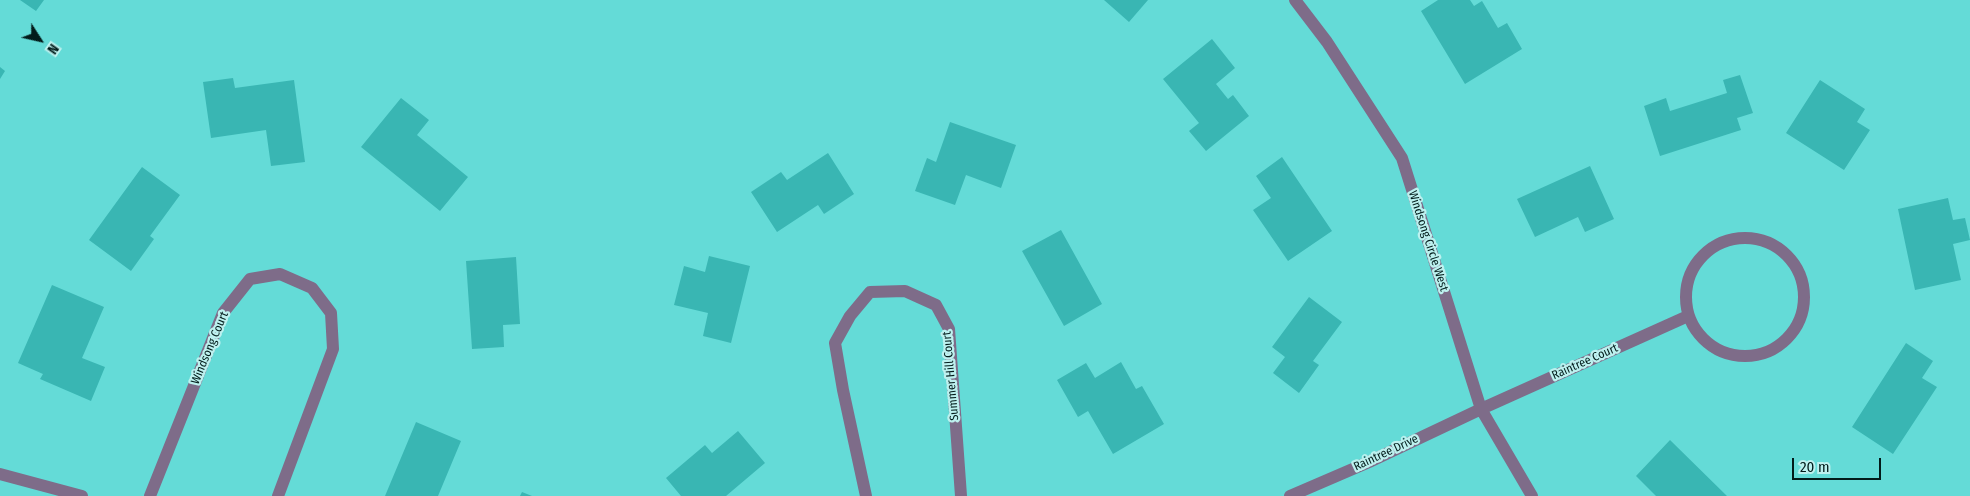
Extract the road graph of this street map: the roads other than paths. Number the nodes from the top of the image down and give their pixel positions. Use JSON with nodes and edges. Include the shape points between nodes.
{"nodes":[{"id":1,"x":1295,"y":0,"type":"edge"},
{"id":2,"x":1688,"y":316,"type":"junction"},
{"id":3,"x":1481,"y":409,"type":"junction"},
{"id":4,"x":0,"y":474,"type":"edge"},
{"id":5,"x":82,"y":496,"type":"edge"},
{"id":6,"x":150,"y":496,"type":"edge"},
{"id":7,"x":278,"y":496,"type":"edge"},
{"id":8,"x":866,"y":496,"type":"edge"},
{"id":9,"x":961,"y":496,"type":"edge"},
{"id":10,"x":1290,"y":496,"type":"edge"},
{"id":11,"x":1532,"y":496,"type":"edge"}],
"edges":[{"from":1,"to":3,"type":"street","name":"Windsong Circle West","via":[[1327,42],[1402,158]]},
{"from":2,"to":2,"type":"street","via":[[1697,332],[1718,350],[1745,356],[1763,353],[1780,344],[1793,331],[1801,314],[1804,296],[1801,278],[1791,260],[1775,246],[1756,239],[1735,238],[1716,245],[1700,258],[1690,275],[1685,296]]},
{"from":2,"to":3,"type":"street","name":"Raintree Court"},
{"from":3,"to":10,"type":"street","name":"Raintree Drive"},
{"from":3,"to":11,"type":"street","name":"Windsong Circle West"},
{"from":4,"to":5,"type":"street"},
{"from":6,"to":7,"type":"street","name":"Windsong Court","via":[[223,313],[250,280],[280,274],[312,288],[331,313],[333,349]]},
{"from":8,"to":9,"type":"street","name":"Summer Hill Court","via":[[835,343],[850,316],[870,292],[905,291],[936,305],[949,329]]}]}
